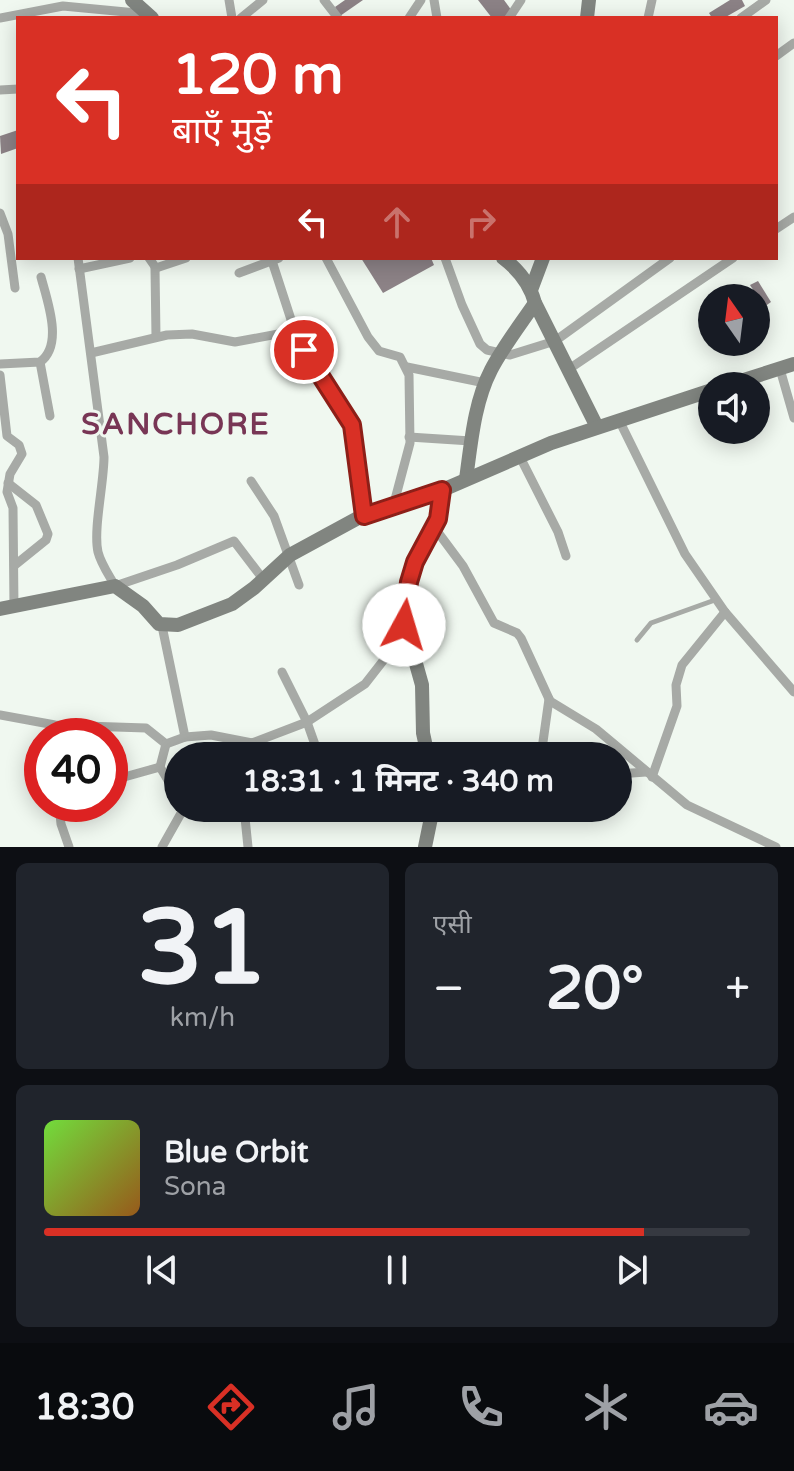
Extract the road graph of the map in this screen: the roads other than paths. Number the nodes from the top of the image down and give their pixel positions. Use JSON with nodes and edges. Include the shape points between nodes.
{"nodes":[{"id":1,"x":132,"y":0,"type":"edge"},
{"id":2,"x":263,"y":0,"type":"edge"},
{"id":3,"x":324,"y":0,"type":"edge"},
{"id":4,"x":766,"y":0,"type":"edge"},
{"id":5,"x":70,"y":6,"type":"junction"},
{"id":6,"x":24,"y":15,"type":"edge"},
{"id":7,"x":70,"y":16,"type":"edge"},
{"id":8,"x":149,"y":16,"type":"edge"},
{"id":9,"x":243,"y":16,"type":"edge"},
{"id":10,"x":336,"y":16,"type":"edge"},
{"id":11,"x":744,"y":16,"type":"edge"},
{"id":12,"x":0,"y":18,"type":"edge"},
{"id":13,"x":0,"y":213,"type":"edge"},
{"id":14,"x":110,"y":260,"type":"edge"},
{"id":15,"x":149,"y":260,"type":"edge"},
{"id":16,"x":182,"y":260,"type":"edge"},
{"id":17,"x":272,"y":260,"type":"edge"},
{"id":18,"x":275,"y":260,"type":"edge"},
{"id":19,"x":327,"y":260,"type":"edge"},
{"id":20,"x":446,"y":260,"type":"edge"},
{"id":21,"x":506,"y":260,"type":"edge"},
{"id":22,"x":542,"y":260,"type":"edge"},
{"id":23,"x":667,"y":260,"type":"edge"},
{"id":24,"x":730,"y":260,"type":"edge"},
{"id":25,"x":79,"y":263,"type":"edge"},
{"id":26,"x":155,"y":268,"type":"junction"},
{"id":27,"x":239,"y":273,"type":"dead end"},
{"id":28,"x":41,"y":277,"type":"dead end"},
{"id":29,"x":15,"y":288,"type":"dead end"},
{"id":30,"x":533,"y":297,"type":"junction"},
{"id":31,"x":294,"y":331,"type":"junction"},
{"id":32,"x":156,"y":337,"type":"junction"},
{"id":33,"x":555,"y":341,"type":"junction"},
{"id":34,"x":91,"y":353,"type":"junction"},
{"id":35,"x":500,"y":354,"type":"junction"},
{"id":36,"x":40,"y":362,"type":"junction"},
{"id":37,"x":0,"y":364,"type":"edge"},
{"id":38,"x":407,"y":367,"type":"junction"},
{"id":39,"x":787,"y":367,"type":"edge"},
{"id":40,"x":569,"y":369,"type":"junction"},
{"id":41,"x":0,"y":375,"type":"edge"},
{"id":42,"x":485,"y":383,"type":"junction"},
{"id":43,"x":698,"y":395,"type":"edge"},
{"id":44,"x":50,"y":416,"type":"dead end"},
{"id":45,"x":794,"y":418,"type":"edge"},
{"id":46,"x":619,"y":420,"type":"junction"},
{"id":47,"x":597,"y":427,"type":"junction"},
{"id":48,"x":409,"y":437,"type":"junction"},
{"id":49,"x":471,"y":441,"type":"junction"},
{"id":50,"x":519,"y":455,"type":"junction"},
{"id":51,"x":466,"y":479,"type":"junction"},
{"id":52,"x":251,"y":481,"type":"dead end"},
{"id":53,"x":8,"y":483,"type":"junction"},
{"id":54,"x":442,"y":490,"type":"junction"},
{"id":55,"x":393,"y":507,"type":"junction"},
{"id":56,"x":364,"y":516,"type":"junction"},
{"id":57,"x":434,"y":527,"type":"junction"},
{"id":58,"x":290,"y":555,"type":"junction"},
{"id":59,"x":566,"y":556,"type":"dead end"},
{"id":60,"x":15,"y":565,"type":"junction"},
{"id":61,"x":263,"y":579,"type":"junction"},
{"id":62,"x":299,"y":585,"type":"dead end"},
{"id":63,"x":115,"y":586,"type":"junction"},
{"id":64,"x":716,"y":600,"type":"junction"},
{"id":65,"x":7,"y":608,"type":"edge"},
{"id":66,"x":725,"y":612,"type":"junction"},
{"id":67,"x":162,"y":626,"type":"junction"},
{"id":68,"x":407,"y":635,"type":"junction"},
{"id":69,"x":637,"y":640,"type":"dead end"},
{"id":70,"x":282,"y":672,"type":"dead end"},
{"id":71,"x":794,"y":692,"type":"edge"},
{"id":72,"x":549,"y":699,"type":"junction"},
{"id":73,"x":0,"y":715,"type":"edge"},
{"id":74,"x":307,"y":722,"type":"junction"},
{"id":75,"x":185,"y":737,"type":"junction"},
{"id":76,"x":164,"y":742,"type":"edge"},
{"id":77,"x":171,"y":742,"type":"edge"},
{"id":78,"x":247,"y":742,"type":"edge"},
{"id":79,"x":255,"y":742,"type":"edge"},
{"id":80,"x":314,"y":742,"type":"edge"},
{"id":81,"x":425,"y":742,"type":"edge"},
{"id":82,"x":543,"y":742,"type":"edge"},
{"id":83,"x":164,"y":752,"type":"edge"},
{"id":84,"x":160,"y":767,"type":"junction"},
{"id":85,"x":164,"y":774,"type":"edge"},
{"id":86,"x":632,"y":774,"type":"edge"},
{"id":87,"x":649,"y":775,"type":"junction"},
{"id":88,"x":128,"y":776,"type":"edge"},
{"id":89,"x":61,"y":822,"type":"edge"},
{"id":90,"x":176,"y":822,"type":"edge"},
{"id":91,"x":245,"y":822,"type":"edge"},
{"id":92,"x":430,"y":822,"type":"edge"},
{"id":93,"x":69,"y":847,"type":"edge"},
{"id":94,"x":162,"y":847,"type":"edge"},
{"id":95,"x":248,"y":847,"type":"edge"},
{"id":96,"x":425,"y":847,"type":"edge"},
{"id":97,"x":776,"y":847,"type":"edge"}],
"edges":[{"from":1,"to":8,"type":"main road"},
{"from":2,"to":9,"type":"street"},
{"from":3,"to":10,"type":"street"},
{"from":4,"to":11,"type":"street"},
{"from":5,"to":6,"type":"street"},
{"from":5,"to":7,"type":"street"},
{"from":5,"to":8,"type":"street"},
{"from":6,"to":12,"type":"street"},
{"from":13,"to":29,"type":"street"},
{"from":14,"to":25,"type":"street"},
{"from":15,"to":26,"type":"street"},
{"from":16,"to":26,"type":"street"},
{"from":17,"to":27,"type":"street"},
{"from":18,"to":31,"type":"street"},
{"from":19,"to":38,"type":"street","via":[[368,337],[379,351],[400,357]]},
{"from":20,"to":35,"type":"street","via":[[480,344]]},
{"from":21,"to":30,"type":"main road"},
{"from":22,"to":30,"type":"main road"},
{"from":23,"to":33,"type":"street"},
{"from":24,"to":40,"type":"street"},
{"from":25,"to":34,"type":"street"},
{"from":26,"to":32,"type":"street"},
{"from":28,"to":36,"type":"street","via":[[52,332],[48,354]]},
{"from":30,"to":33,"type":"main road"},
{"from":30,"to":35,"type":"main road"},
{"from":31,"to":32,"type":"street","via":[[245,342],[184,334]]},
{"from":31,"to":56,"type":"street","via":[[352,425]]},
{"from":32,"to":34,"type":"street"},
{"from":33,"to":35,"type":"street"},
{"from":33,"to":40,"type":"main road"},
{"from":34,"to":63,"type":"street","via":[[104,457],[97,545]]},
{"from":35,"to":42,"type":"main road"},
{"from":36,"to":37,"type":"street"},
{"from":36,"to":44,"type":"street"},
{"from":38,"to":42,"type":"street"},
{"from":38,"to":48,"type":"street"},
{"from":39,"to":45,"type":"street"},
{"from":40,"to":47,"type":"main road"},
{"from":41,"to":53,"type":"street","via":[[7,436],[22,454]]},
{"from":42,"to":49,"type":"main road"},
{"from":43,"to":46,"type":"main road"},
{"from":46,"to":47,"type":"main road"},
{"from":46,"to":64,"type":"street","via":[[679,544]]},
{"from":47,"to":50,"type":"main road"},
{"from":48,"to":49,"type":"street"},
{"from":48,"to":55,"type":"street"},
{"from":49,"to":51,"type":"main road"},
{"from":50,"to":51,"type":"main road"},
{"from":50,"to":59,"type":"street"},
{"from":51,"to":54,"type":"main road"},
{"from":52,"to":58,"type":"street","via":[[274,516]]},
{"from":53,"to":60,"type":"street"},
{"from":53,"to":60,"type":"street","via":[[38,508],[48,534]]},
{"from":54,"to":55,"type":"main road"},
{"from":54,"to":57,"type":"main road"},
{"from":55,"to":56,"type":"main road"},
{"from":56,"to":58,"type":"main road"},
{"from":57,"to":68,"type":"main road","via":[[409,582]]},
{"from":57,"to":72,"type":"street","via":[[494,623],[521,638]]},
{"from":58,"to":61,"type":"main road"},
{"from":58,"to":62,"type":"street"},
{"from":60,"to":65,"type":"street"},
{"from":61,"to":63,"type":"street","via":[[234,541]]},
{"from":61,"to":67,"type":"main road","via":[[232,604]]},
{"from":63,"to":65,"type":"main road"},
{"from":63,"to":67,"type":"main road"},
{"from":64,"to":66,"type":"street"},
{"from":64,"to":69,"type":"lane","via":[[651,623]]},
{"from":66,"to":71,"type":"street"},
{"from":66,"to":87,"type":"street","via":[[682,665],[677,706]]},
{"from":67,"to":75,"type":"street"},
{"from":68,"to":74,"type":"street","via":[[365,684]]},
{"from":68,"to":81,"type":"main road","via":[[422,685]]},
{"from":70,"to":74,"type":"street"},
{"from":72,"to":82,"type":"street"},
{"from":72,"to":87,"type":"street","via":[[580,717]]},
{"from":73,"to":76,"type":"street","via":[[55,725],[146,728]]},
{"from":74,"to":79,"type":"street"},
{"from":74,"to":80,"type":"street"},
{"from":75,"to":77,"type":"street"},
{"from":75,"to":78,"type":"street","via":[[211,735]]},
{"from":83,"to":84,"type":"street"},
{"from":84,"to":85,"type":"street"},
{"from":84,"to":88,"type":"street"},
{"from":86,"to":87,"type":"street"},
{"from":87,"to":97,"type":"street","via":[[687,805]]},
{"from":89,"to":93,"type":"street"},
{"from":90,"to":94,"type":"street"},
{"from":91,"to":95,"type":"street"},
{"from":92,"to":96,"type":"main road"}]}
